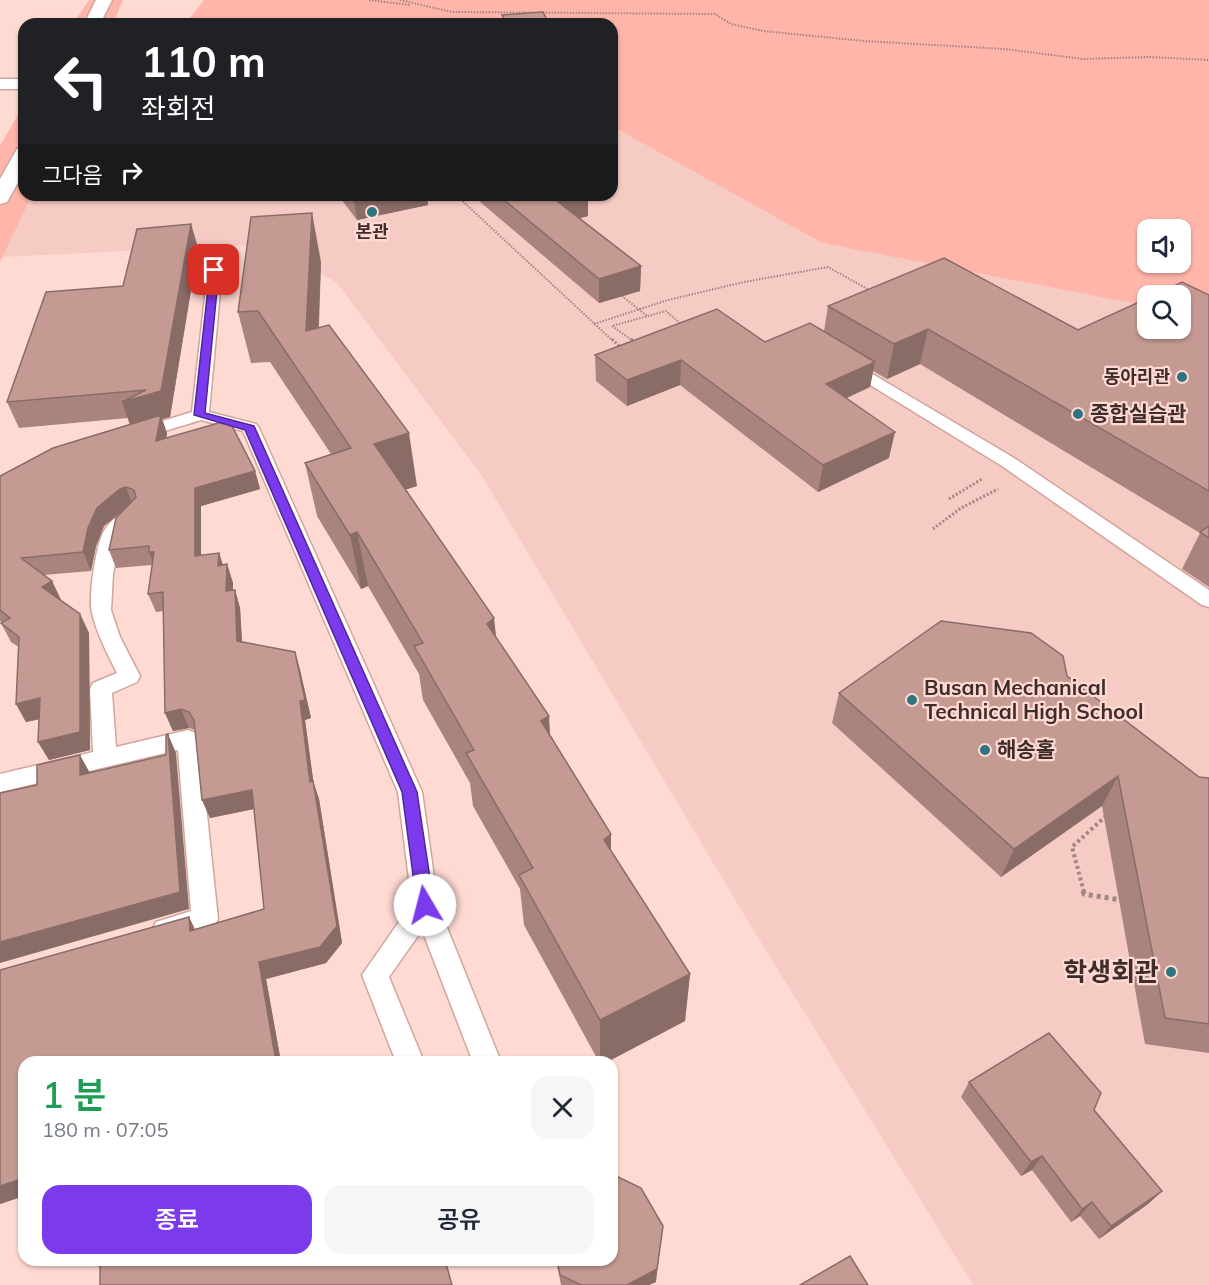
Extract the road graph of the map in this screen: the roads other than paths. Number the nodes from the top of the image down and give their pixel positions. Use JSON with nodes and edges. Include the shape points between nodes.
{"nodes":[{"id":1,"x":104,"y":0,"type":"edge"},
{"id":2,"x":95,"y":18,"type":"edge"},
{"id":3,"x":0,"y":84,"type":"edge"},
{"id":4,"x":18,"y":84,"type":"edge"},
{"id":5,"x":18,"y":164,"type":"edge"},
{"id":6,"x":0,"y":198,"type":"edge"},
{"id":7,"x":214,"y":270,"type":"dead end"},
{"id":8,"x":828,"y":353,"type":"edge"},
{"id":9,"x":200,"y":415,"type":"junction"},
{"id":10,"x":122,"y":440,"type":"edge"},
{"id":11,"x":132,"y":514,"type":"edge"},
{"id":12,"x":1209,"y":600,"type":"edge"},
{"id":13,"x":105,"y":758,"type":"junction"},
{"id":14,"x":0,"y":783,"type":"edge"},
{"id":15,"x":425,"y":905,"type":"junction"},
{"id":16,"x":148,"y":935,"type":"edge"},
{"id":17,"x":408,"y":1056,"type":"edge"},
{"id":18,"x":485,"y":1056,"type":"edge"}],
"edges":[{"from":1,"to":2,"type":"street"},
{"from":3,"to":4,"type":"street"},
{"from":5,"to":6,"type":"street"},
{"from":7,"to":9,"type":"lane"},
{"from":8,"to":12,"type":"lane","via":[[1008,462]]},
{"from":9,"to":10,"type":"lane"},
{"from":9,"to":15,"type":"lane","via":[[250,428],[410,792]]},
{"from":11,"to":13,"type":"lane","via":[[112,533],[103,574],[101,610],[129,676],[101,689]]},
{"from":13,"to":14,"type":"lane"},
{"from":13,"to":16,"type":"lane","via":[[188,739],[205,919]]},
{"from":15,"to":17,"type":"lane","via":[[375,975]]},
{"from":15,"to":18,"type":"lane"}]}
